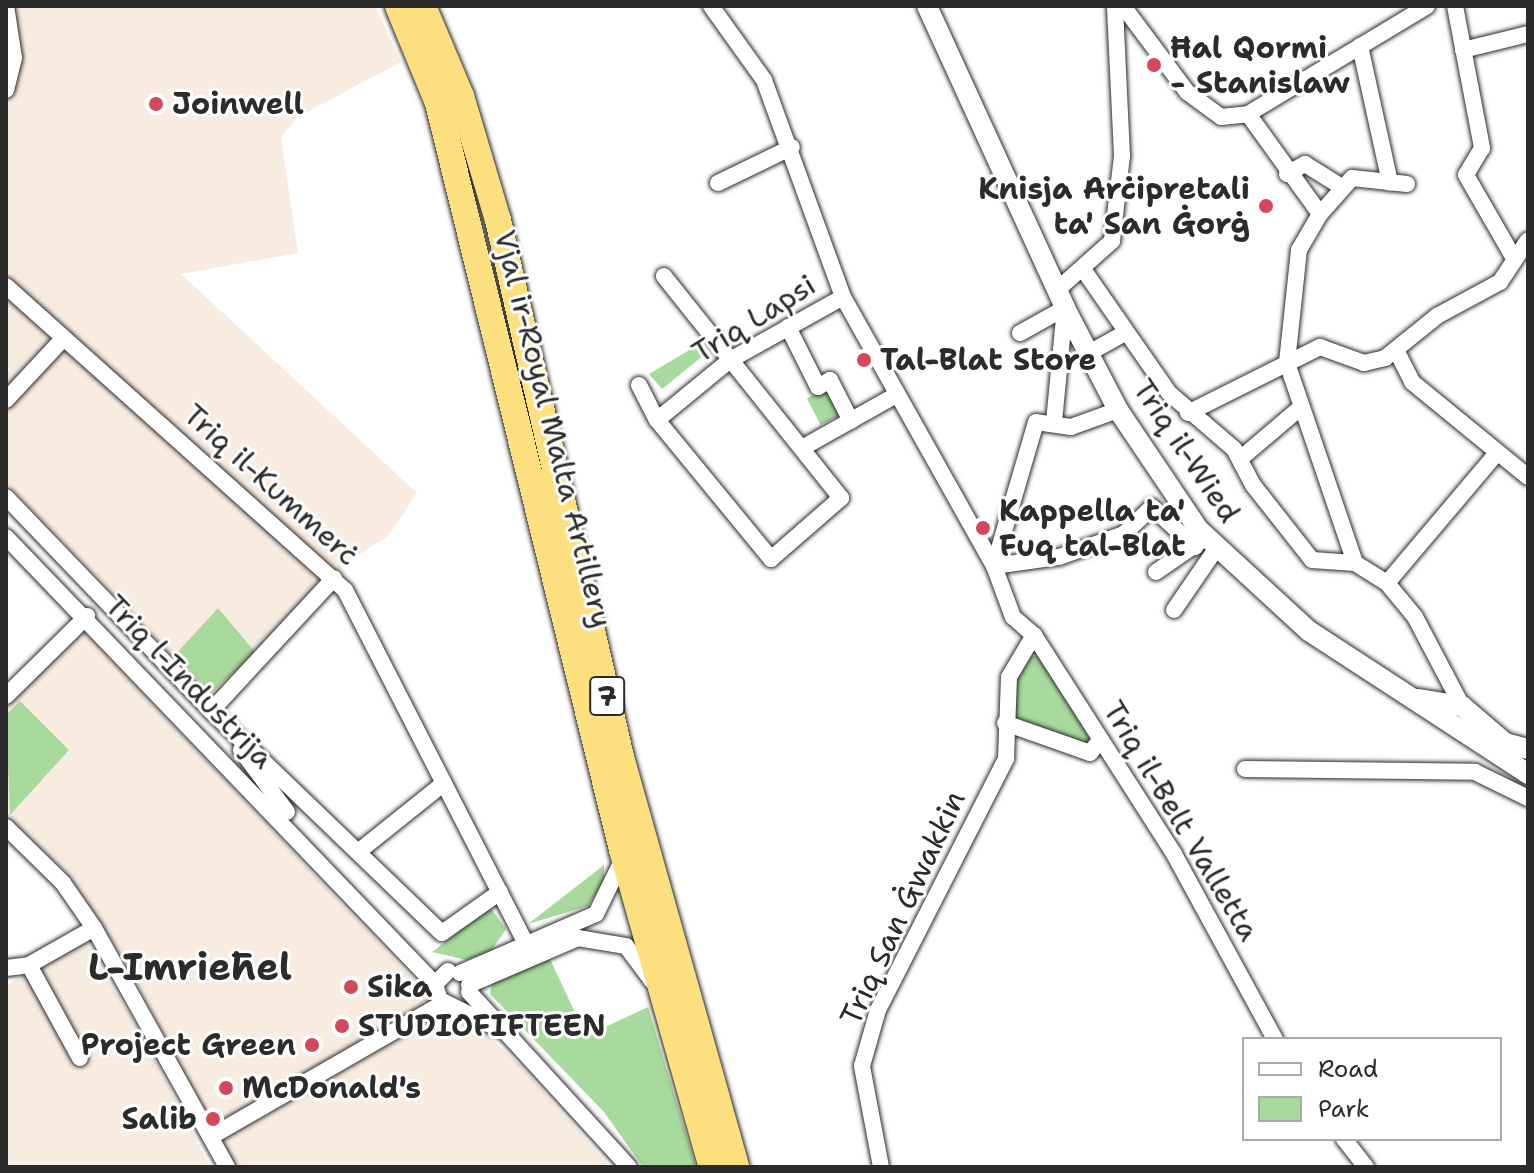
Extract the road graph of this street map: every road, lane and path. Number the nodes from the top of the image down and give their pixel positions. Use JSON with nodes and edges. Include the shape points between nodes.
{"nodes":[{"id":1,"x":6,"y":6,"type":"edge"},
{"id":2,"x":384,"y":6,"type":"edge"},
{"id":3,"x":398,"y":6,"type":"edge"},
{"id":4,"x":409,"y":6,"type":"edge"},
{"id":5,"x":423,"y":6,"type":"edge"},
{"id":6,"x":711,"y":6,"type":"edge"},
{"id":7,"x":927,"y":6,"type":"edge"},
{"id":8,"x":1115,"y":6,"type":"edge"},
{"id":9,"x":1123,"y":6,"type":"edge"},
{"id":10,"x":1427,"y":6,"type":"edge"},
{"id":11,"x":1455,"y":6,"type":"edge"},
{"id":12,"x":1528,"y":34,"type":"edge"},
{"id":13,"x":1360,"y":46,"type":"junction"},
{"id":14,"x":1463,"y":50,"type":"junction"},
{"id":15,"x":6,"y":90,"type":"edge"},
{"id":16,"x":1248,"y":114,"type":"junction"},
{"id":17,"x":792,"y":147,"type":"junction"},
{"id":18,"x":1287,"y":174,"type":"junction"},
{"id":19,"x":718,"y":183,"type":"dead end"},
{"id":20,"x":1390,"y":183,"type":"junction"},
{"id":21,"x":1407,"y":184,"type":"dead end"},
{"id":22,"x":1340,"y":186,"type":"junction"},
{"id":23,"x":1320,"y":214,"type":"junction"},
{"id":24,"x":469,"y":216,"type":"junction"},
{"id":25,"x":498,"y":220,"type":"junction"},
{"id":26,"x":1528,"y":240,"type":"edge"},
{"id":27,"x":1514,"y":258,"type":"junction"},
{"id":28,"x":1085,"y":272,"type":"junction"},
{"id":29,"x":664,"y":276,"type":"dead end"},
{"id":30,"x":6,"y":286,"type":"edge"},
{"id":31,"x":843,"y":297,"type":"junction"},
{"id":32,"x":1061,"y":299,"type":"junction"},
{"id":33,"x":788,"y":327,"type":"junction"},
{"id":34,"x":1020,"y":333,"type":"dead end"},
{"id":35,"x":1125,"y":333,"type":"junction"},
{"id":36,"x":62,"y":340,"type":"junction"},
{"id":37,"x":1396,"y":350,"type":"junction"},
{"id":38,"x":1089,"y":353,"type":"junction"},
{"id":39,"x":730,"y":360,"type":"junction"},
{"id":40,"x":1287,"y":363,"type":"junction"},
{"id":41,"x":639,"y":385,"type":"dead end"},
{"id":42,"x":896,"y":395,"type":"junction"},
{"id":43,"x":6,"y":400,"type":"edge"},
{"id":44,"x":1300,"y":408,"type":"junction"},
{"id":45,"x":1118,"y":410,"type":"junction"},
{"id":46,"x":1188,"y":413,"type":"junction"},
{"id":47,"x":657,"y":420,"type":"junction"},
{"id":48,"x":851,"y":421,"type":"junction"},
{"id":49,"x":1054,"y":422,"type":"junction"},
{"id":50,"x":802,"y":448,"type":"junction"},
{"id":51,"x":1496,"y":454,"type":"junction"},
{"id":52,"x":1240,"y":459,"type":"junction"},
{"id":53,"x":1528,"y":477,"type":"edge"},
{"id":54,"x":6,"y":497,"type":"edge"},
{"id":55,"x":6,"y":537,"type":"edge"},
{"id":56,"x":1205,"y":544,"type":"junction"},
{"id":57,"x":1355,"y":563,"type":"junction"},
{"id":58,"x":994,"y":566,"type":"junction"},
{"id":59,"x":1156,"y":572,"type":"dead end"},
{"id":60,"x":334,"y":578,"type":"junction"},
{"id":61,"x":1387,"y":583,"type":"junction"},
{"id":62,"x":1174,"y":610,"type":"dead end"},
{"id":63,"x":87,"y":616,"type":"junction"},
{"id":64,"x":1034,"y":635,"type":"junction"},
{"id":65,"x":6,"y":696,"type":"edge"},
{"id":66,"x":1411,"y":698,"type":"junction"},
{"id":67,"x":1462,"y":706,"type":"junction"},
{"id":68,"x":211,"y":711,"type":"junction"},
{"id":69,"x":1005,"y":723,"type":"junction"},
{"id":70,"x":1100,"y":740,"type":"junction"},
{"id":71,"x":1528,"y":749,"type":"edge"},
{"id":72,"x":1245,"y":769,"type":"dead end"},
{"id":73,"x":1522,"y":770,"type":"edge"},
{"id":74,"x":444,"y":783,"type":"junction"},
{"id":75,"x":1504,"y":787,"type":"junction"},
{"id":76,"x":1528,"y":798,"type":"edge"},
{"id":77,"x":6,"y":827,"type":"edge"},
{"id":78,"x":622,"y":850,"type":"junction"},
{"id":79,"x":358,"y":852,"type":"junction"},
{"id":80,"x":330,"y":869,"type":"junction"},
{"id":81,"x":500,"y":892,"type":"junction"},
{"id":82,"x":94,"y":928,"type":"junction"},
{"id":83,"x":526,"y":944,"type":"junction"},
{"id":84,"x":409,"y":950,"type":"junction"},
{"id":85,"x":29,"y":965,"type":"junction"},
{"id":86,"x":6,"y":968,"type":"edge"},
{"id":87,"x":462,"y":980,"type":"junction"},
{"id":88,"x":442,"y":995,"type":"junction"},
{"id":89,"x":662,"y":995,"type":"junction"},
{"id":90,"x":1274,"y":1037,"type":"edge"},
{"id":91,"x":526,"y":1048,"type":"junction"},
{"id":92,"x":80,"y":1058,"type":"dead end"},
{"id":93,"x":212,"y":1136,"type":"junction"},
{"id":94,"x":1346,"y":1141,"type":"edge"},
{"id":95,"x":227,"y":1167,"type":"edge"},
{"id":96,"x":629,"y":1167,"type":"edge"},
{"id":97,"x":712,"y":1167,"type":"edge"},
{"id":98,"x":736,"y":1167,"type":"edge"},
{"id":99,"x":881,"y":1167,"type":"edge"},
{"id":100,"x":1366,"y":1167,"type":"edge"}],
"edges":[{"from":1,"to":15,"type":"street","via":[[14,58]]},
{"from":2,"to":24,"type":"highway"},
{"from":3,"to":24,"type":"highway","number":"7","via":[[438,103]]},
{"from":4,"to":25,"type":"highway","number":"7"},
{"from":5,"to":25,"type":"highway","via":[[461,96]]},
{"from":6,"to":17,"type":"street","name":"Triq il-Belt Valletta","via":[[764,80]]},
{"from":7,"to":32,"type":"street","name":"Triq il-Wied"},
{"from":8,"to":28,"type":"street","via":[[1120,176],[1112,241]]},
{"from":9,"to":16,"type":"street","via":[[1150,49],[1206,109],[1221,117]]},
{"from":10,"to":13,"type":"street"},
{"from":11,"to":14,"type":"street"},
{"from":12,"to":14,"type":"street"},
{"from":13,"to":16,"type":"street"},
{"from":13,"to":20,"type":"street"},
{"from":14,"to":27,"type":"street","via":[[1482,148],[1466,175]]},
{"from":16,"to":18,"type":"street"},
{"from":17,"to":19,"type":"street"},
{"from":17,"to":31,"type":"street","name":"Triq il-Belt Valletta"},
{"from":18,"to":22,"type":"street","via":[[1305,164]]},
{"from":18,"to":23,"type":"street"},
{"from":20,"to":21,"type":"street"},
{"from":20,"to":22,"type":"street","via":[[1352,178]]},
{"from":22,"to":23,"type":"street"},
{"from":23,"to":40,"type":"street","via":[[1299,250]]},
{"from":24,"to":78,"type":"highway","name":"Vjal ir-Royal Malta Artillery","number":"7"},
{"from":25,"to":98,"type":"highway","name":"Vjal ir-Royal Malta Artillery","number":"7","via":[[621,757]]},
{"from":26,"to":27,"type":"street"},
{"from":27,"to":37,"type":"street","via":[[1500,282],[1437,316]]},
{"from":28,"to":32,"type":"street"},
{"from":28,"to":35,"type":"street"},
{"from":29,"to":39,"type":"street"},
{"from":30,"to":36,"type":"street","name":"Triq il-Kummerċ"},
{"from":31,"to":33,"type":"street","name":"Triq Lapsi"},
{"from":31,"to":42,"type":"street","name":"Triq il-Belt Valletta"},
{"from":32,"to":34,"type":"street"},
{"from":32,"to":38,"type":"street","name":"Triq il-Wied"},
{"from":32,"to":49,"type":"street"},
{"from":33,"to":39,"type":"street","name":"Triq Lapsi"},
{"from":33,"to":48,"type":"street","via":[[818,387],[830,380]]},
{"from":35,"to":38,"type":"street"},
{"from":35,"to":46,"type":"street"},
{"from":36,"to":43,"type":"street"},
{"from":36,"to":60,"type":"street","name":"Triq il-Kummerċ"},
{"from":37,"to":40,"type":"street","via":[[1364,363],[1320,347]]},
{"from":37,"to":51,"type":"street","via":[[1412,382]]},
{"from":38,"to":45,"type":"street","name":"Triq il-Wied"},
{"from":39,"to":47,"type":"street","name":"Triq Lapsi"},
{"from":39,"to":50,"type":"street"},
{"from":40,"to":44,"type":"street"},
{"from":40,"to":46,"type":"street"},
{"from":41,"to":47,"type":"street"},
{"from":42,"to":48,"type":"street"},
{"from":42,"to":58,"type":"street","name":"Triq il-Belt Valletta"},
{"from":44,"to":52,"type":"street"},
{"from":44,"to":57,"type":"street"},
{"from":45,"to":49,"type":"street","via":[[1071,427]]},
{"from":45,"to":56,"type":"street","name":"Triq il-Wied"},
{"from":46,"to":52,"type":"street"},
{"from":47,"to":50,"type":"street","via":[[771,559],[841,498]]},
{"from":48,"to":50,"type":"street"},
{"from":49,"to":58,"type":"street","via":[[1036,422],[1026,438]]},
{"from":51,"to":53,"type":"street"},
{"from":51,"to":61,"type":"street"},
{"from":52,"to":57,"type":"street","via":[[1312,560]]},
{"from":54,"to":68,"type":"street","name":"Triq l-Industrija"},
{"from":55,"to":63,"type":"street","name":"Triq l-Industrija"},
{"from":56,"to":58,"type":"street","via":[[1152,507],[1124,534],[1059,557]]},
{"from":56,"to":59,"type":"street"},
{"from":56,"to":62,"type":"street"},
{"from":56,"to":66,"type":"street","name":"Triq il-Wied","via":[[1309,631]]},
{"from":57,"to":61,"type":"street"},
{"from":58,"to":64,"type":"street","name":"Triq il-Belt Valletta","via":[[1013,617]]},
{"from":60,"to":68,"type":"street"},
{"from":60,"to":74,"type":"street","name":"Triq il-Kummerċ"},
{"from":61,"to":67,"type":"street","via":[[1448,671]]},
{"from":63,"to":65,"type":"street"},
{"from":63,"to":80,"type":"street","name":"Triq l-Industrija"},
{"from":64,"to":69,"type":"street","name":"Triq San Ġwakkin","via":[[1009,677]]},
{"from":64,"to":70,"type":"street","name":"Triq il-Belt Valletta"},
{"from":66,"to":67,"type":"street"},
{"from":66,"to":73,"type":"street","name":"Triq il-Wied"},
{"from":67,"to":71,"type":"street","via":[[1505,743]]},
{"from":68,"to":79,"type":"street","name":"Triq l-Industrija"},
{"from":68,"to":80,"type":"street","name":"Triq l-Industrija"},
{"from":69,"to":70,"type":"street","via":[[1090,753]]},
{"from":69,"to":99,"type":"street","name":"Triq San Ġwakkin","via":[[1006,759],[878,1010],[862,1066]]},
{"from":70,"to":90,"type":"street","name":"Triq il-Belt Valletta","via":[[1174,854]]},
{"from":72,"to":75,"type":"street","via":[[1475,772]]},
{"from":73,"to":75,"type":"street","name":"Triq il-Wied"},
{"from":74,"to":79,"type":"street"},
{"from":74,"to":81,"type":"street","name":"Triq il-Kummerċ"},
{"from":75,"to":76,"type":"street"},
{"from":77,"to":82,"type":"street","via":[[63,883]]},
{"from":78,"to":83,"type":"street","via":[[621,875],[596,914]]},
{"from":78,"to":89,"type":"highway","name":"Vjal ir-Royal Malta Artillery","number":"7"},
{"from":79,"to":81,"type":"street","name":"Triq l-Industrija","via":[[442,933]]},
{"from":80,"to":84,"type":"street","name":"Triq l-Industrija"},
{"from":81,"to":83,"type":"street","name":"Triq il-Kummerċ"},
{"from":82,"to":85,"type":"street"},
{"from":82,"to":93,"type":"street"},
{"from":83,"to":87,"type":"street"},
{"from":84,"to":87,"type":"street","name":"Triq l-Industrija"},
{"from":84,"to":88,"type":"street","name":"Triq l-Industrija"},
{"from":85,"to":86,"type":"street"},
{"from":85,"to":92,"type":"street"},
{"from":87,"to":88,"type":"street"},
{"from":87,"to":88,"type":"street"},
{"from":87,"to":89,"type":"street","via":[[578,938],[626,946]]},
{"from":87,"to":91,"type":"street","name":"Triq l-Industrija"},
{"from":88,"to":91,"type":"street"},
{"from":88,"to":93,"type":"street"},
{"from":89,"to":97,"type":"highway","name":"Vjal ir-Royal Malta Artillery","number":"7"},
{"from":91,"to":96,"type":"street"},
{"from":93,"to":95,"type":"street"},
{"from":94,"to":100,"type":"street"}]}
